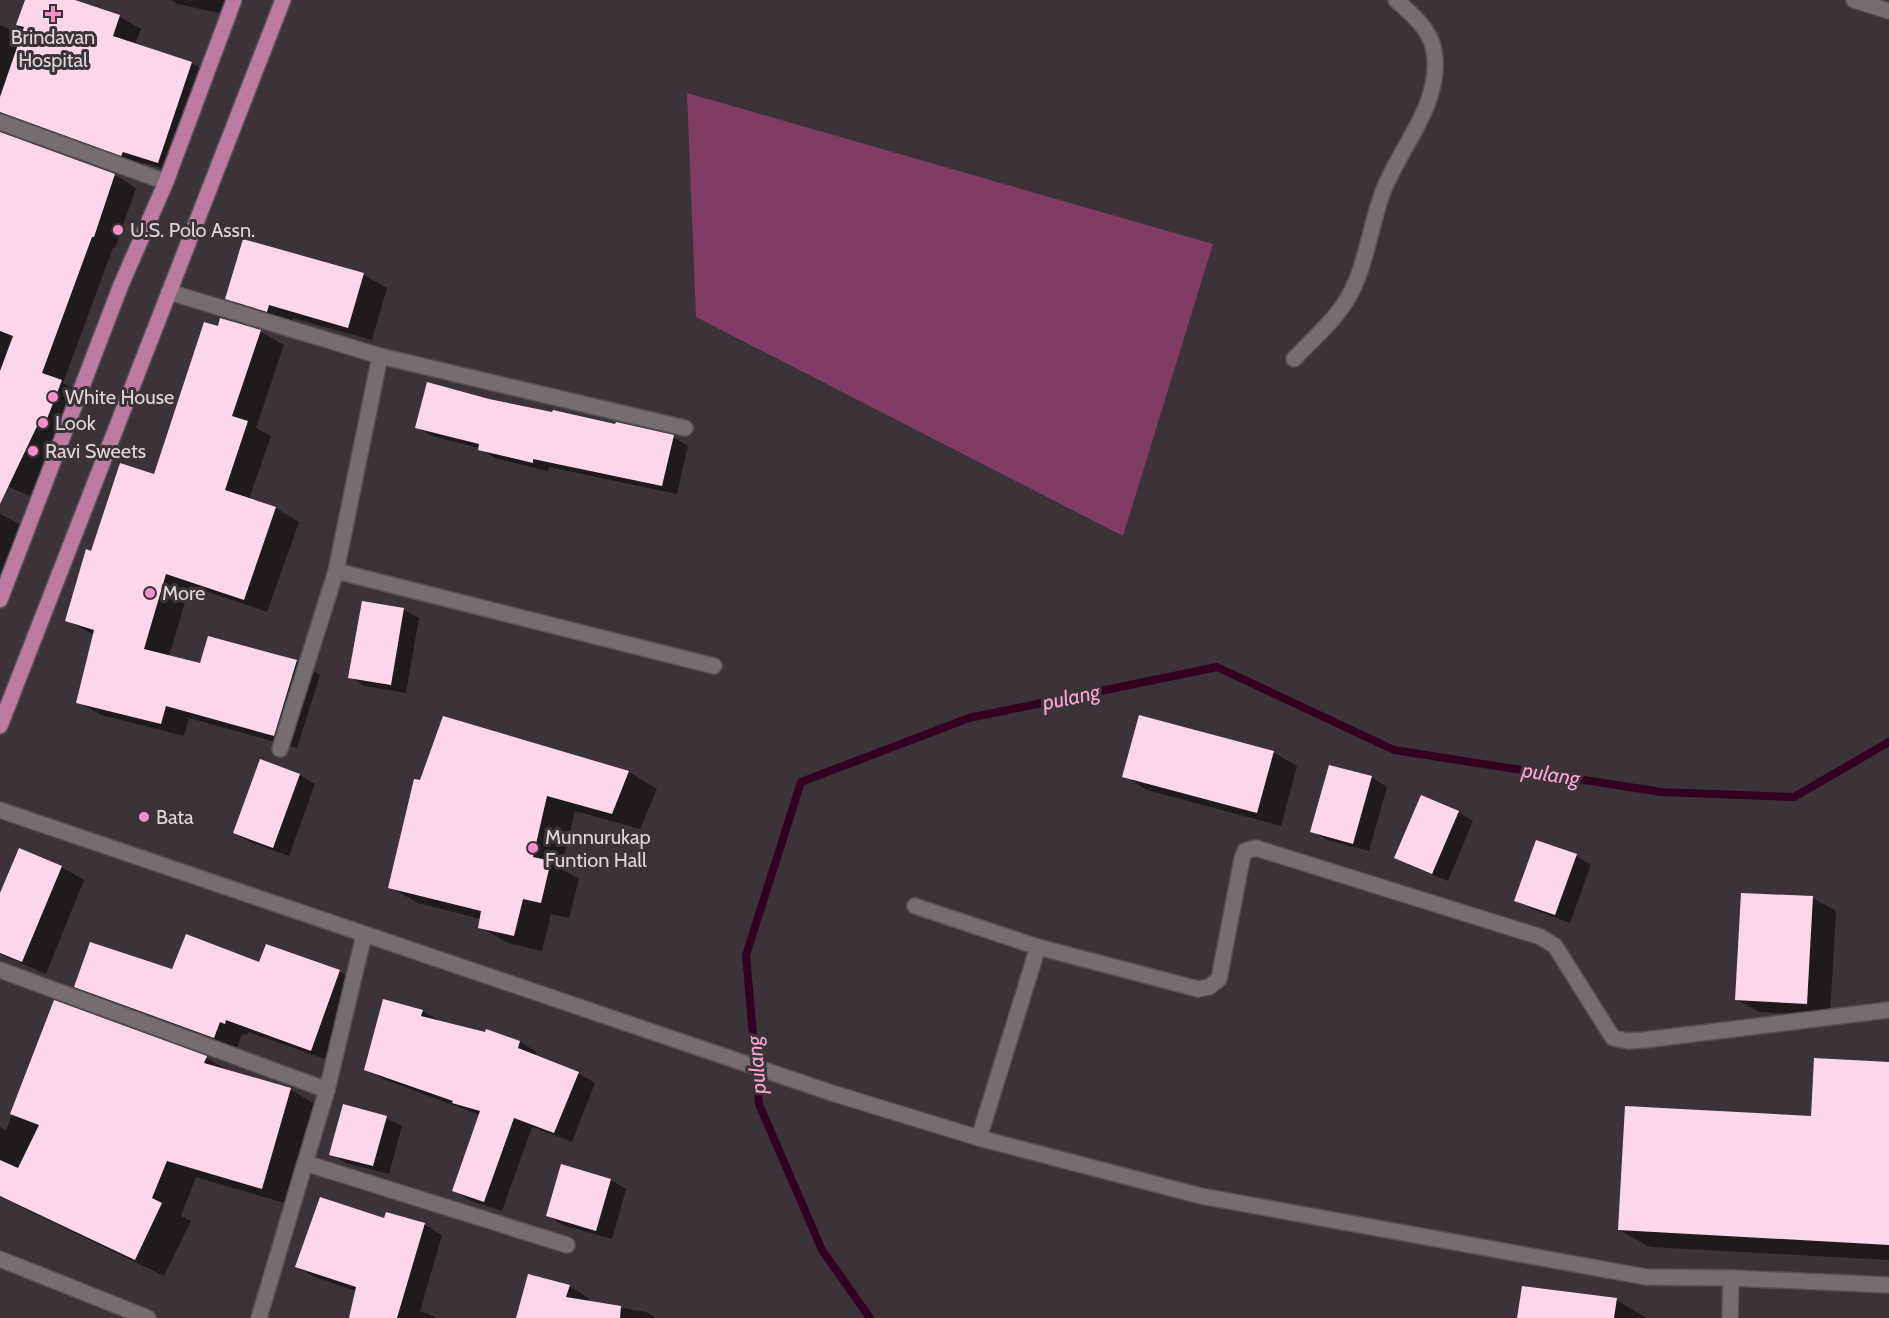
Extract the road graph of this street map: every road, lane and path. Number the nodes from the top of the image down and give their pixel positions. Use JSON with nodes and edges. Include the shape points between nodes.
{"nodes":[{"id":1,"x":234,"y":0,"type":"edge"},
{"id":2,"x":283,"y":0,"type":"edge"},
{"id":3,"x":1396,"y":0,"type":"edge"},
{"id":4,"x":1854,"y":0,"type":"edge"},
{"id":5,"x":1889,"y":10,"type":"edge"},
{"id":6,"x":0,"y":122,"type":"edge"},
{"id":7,"x":166,"y":182,"type":"junction"},
{"id":8,"x":169,"y":292,"type":"junction"},
{"id":9,"x":380,"y":356,"type":"junction"},
{"id":10,"x":1294,"y":359,"type":"dead end"},
{"id":11,"x":685,"y":428,"type":"dead end"},
{"id":12,"x":336,"y":571,"type":"junction"},
{"id":13,"x":0,"y":600,"type":"edge"},
{"id":14,"x":714,"y":666,"type":"dead end"},
{"id":15,"x":0,"y":726,"type":"edge"},
{"id":16,"x":280,"y":749,"type":"dead end"},
{"id":17,"x":0,"y":810,"type":"edge"},
{"id":18,"x":915,"y":906,"type":"dead end"},
{"id":19,"x":364,"y":935,"type":"junction"},
{"id":20,"x":1038,"y":947,"type":"junction"},
{"id":21,"x":0,"y":970,"type":"edge"},
{"id":22,"x":1889,"y":1010,"type":"edge"},
{"id":23,"x":327,"y":1090,"type":"junction"},
{"id":24,"x":979,"y":1138,"type":"junction"},
{"id":25,"x":305,"y":1163,"type":"junction"},
{"id":26,"x":567,"y":1245,"type":"dead end"},
{"id":27,"x":0,"y":1258,"type":"edge"},
{"id":28,"x":1731,"y":1278,"type":"junction"},
{"id":29,"x":1889,"y":1285,"type":"edge"},
{"id":30,"x":148,"y":1318,"type":"edge"},
{"id":31,"x":259,"y":1318,"type":"edge"},
{"id":32,"x":1730,"y":1318,"type":"edge"}],
"edges":[{"from":1,"to":7,"type":"main road"},
{"from":2,"to":8,"type":"main road"},
{"from":3,"to":10,"type":"street","via":[[1428,31],[1432,42],[1434,79],[1428,104],[1384,188],[1357,281],[1347,300]]},
{"from":4,"to":5,"type":"street"},
{"from":6,"to":7,"type":"street"},
{"from":7,"to":13,"type":"main road","via":[[121,285]]},
{"from":8,"to":9,"type":"street"},
{"from":8,"to":15,"type":"main road"},
{"from":9,"to":11,"type":"street"},
{"from":9,"to":12,"type":"street"},
{"from":12,"to":14,"type":"street"},
{"from":12,"to":16,"type":"street"},
{"from":17,"to":19,"type":"street"},
{"from":18,"to":20,"type":"street"},
{"from":19,"to":23,"type":"street"},
{"from":19,"to":24,"type":"street","via":[[832,1093]]},
{"from":20,"to":22,"type":"street","via":[[1198,989],[1209,987],[1219,979],[1242,859],[1245,851],[1256,848],[1541,937],[1555,946],[1613,1038],[1644,1040]]},
{"from":20,"to":24,"type":"street"},
{"from":21,"to":23,"type":"street"},
{"from":23,"to":25,"type":"street"},
{"from":24,"to":28,"type":"street","via":[[1201,1196],[1646,1277]]},
{"from":25,"to":26,"type":"street"},
{"from":25,"to":31,"type":"street"},
{"from":27,"to":30,"type":"street"},
{"from":28,"to":29,"type":"street"},
{"from":28,"to":32,"type":"street"}]}
